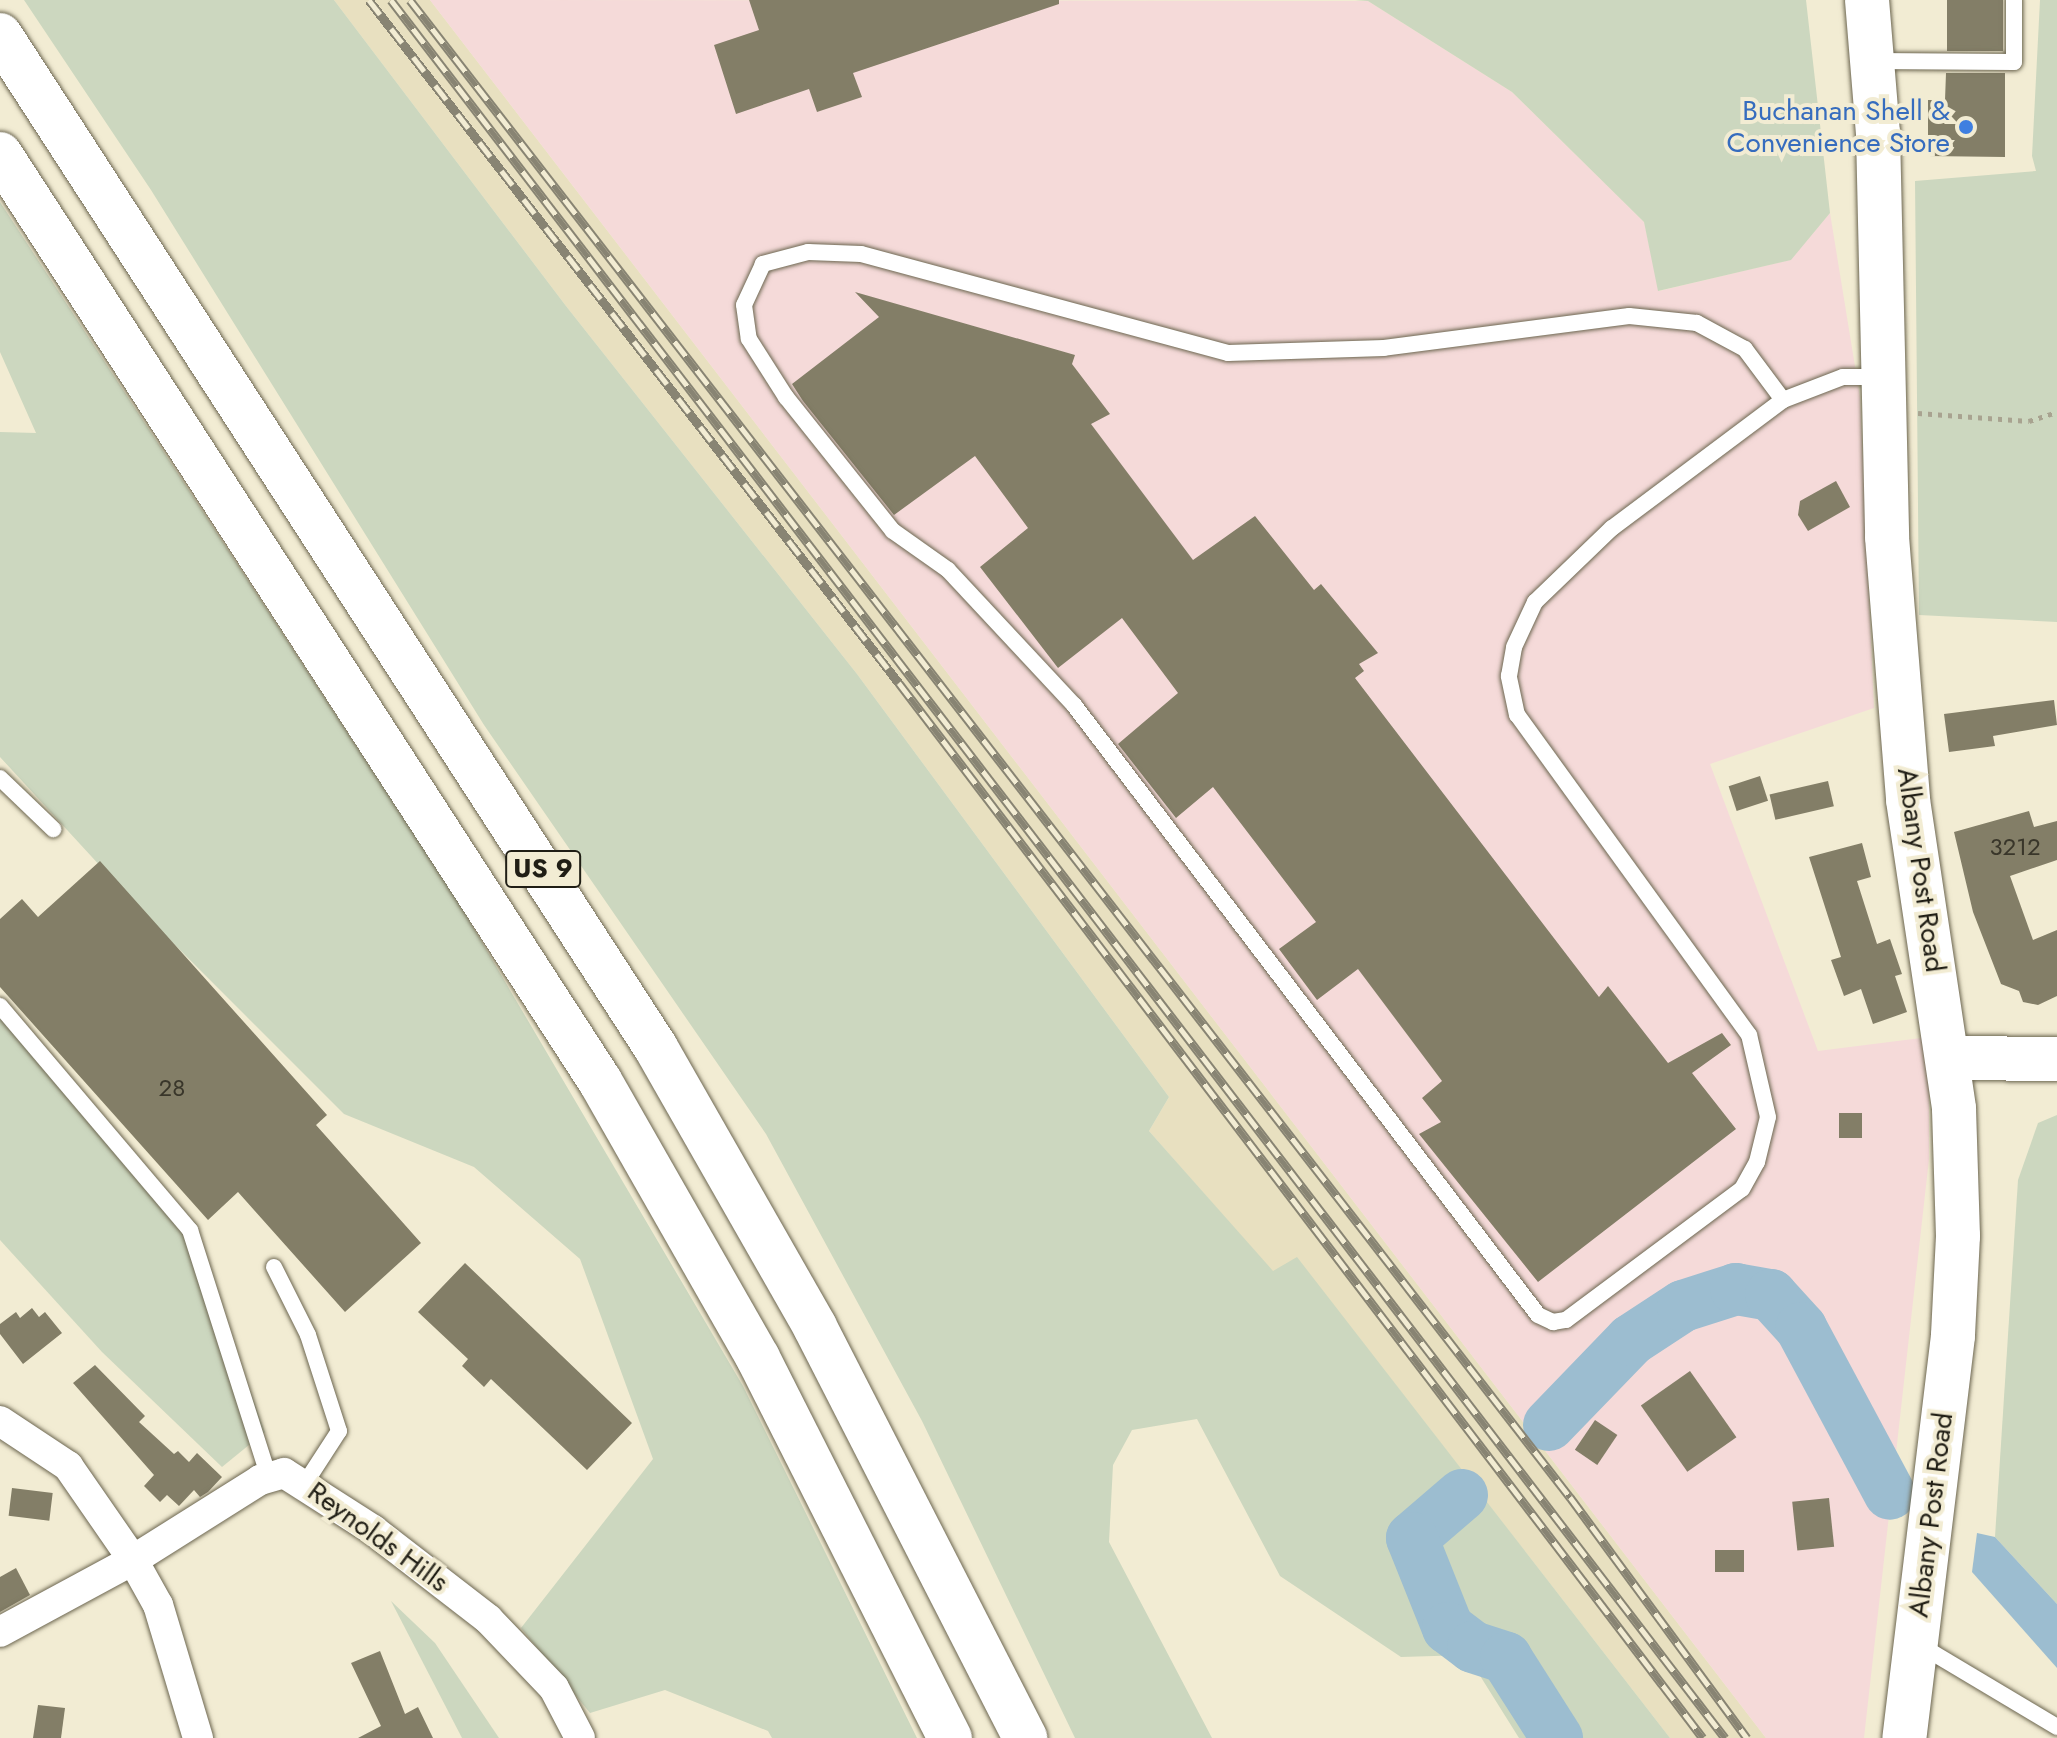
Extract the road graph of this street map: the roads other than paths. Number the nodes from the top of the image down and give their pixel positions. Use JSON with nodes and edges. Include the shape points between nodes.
{"nodes":[{"id":1,"x":1867,"y":0,"type":"edge"},
{"id":2,"x":2014,"y":0,"type":"edge"},
{"id":3,"x":0,"y":35,"type":"edge"},
{"id":4,"x":1874,"y":61,"type":"junction"},
{"id":5,"x":0,"y":154,"type":"edge"},
{"id":6,"x":1882,"y":394,"type":"junction"},
{"id":7,"x":1783,"y":400,"type":"junction"},
{"id":8,"x":0,"y":778,"type":"edge"},
{"id":9,"x":53,"y":829,"type":"dead end"},
{"id":10,"x":0,"y":1006,"type":"edge"},
{"id":11,"x":1948,"y":1058,"type":"junction"},
{"id":12,"x":2057,"y":1059,"type":"edge"},
{"id":13,"x":274,"y":1267,"type":"dead end"},
{"id":14,"x":0,"y":1421,"type":"edge"},
{"id":15,"x":269,"y":1477,"type":"junction"},
{"id":16,"x":306,"y":1482,"type":"junction"},
{"id":17,"x":133,"y":1560,"type":"junction"},
{"id":18,"x":0,"y":1632,"type":"edge"},
{"id":19,"x":1916,"y":1643,"type":"junction"},
{"id":20,"x":2057,"y":1727,"type":"edge"},
{"id":21,"x":198,"y":1738,"type":"edge"},
{"id":22,"x":580,"y":1738,"type":"edge"},
{"id":23,"x":950,"y":1738,"type":"edge"},
{"id":24,"x":1025,"y":1738,"type":"edge"},
{"id":25,"x":1904,"y":1738,"type":"edge"}],
"edges":[{"from":1,"to":4,"type":"main road","name":"Albany Post Road"},
{"from":2,"to":4,"type":"lane","via":[[2014,62]]},
{"from":3,"to":24,"type":"main road","number":"US 9","via":[[656,1048],[815,1327]]},
{"from":4,"to":6,"type":"main road","name":"Albany Post Road"},
{"from":5,"to":23,"type":"main road","number":"US 9","via":[[600,1081],[758,1358]]},
{"from":6,"to":7,"type":"lane","via":[[1843,377]]},
{"from":6,"to":11,"type":"main road","name":"Albany Post Road","via":[[1908,800]]},
{"from":7,"to":7,"type":"lane","via":[[1612,528],[1535,602],[1514,647],[1509,676],[1517,715],[1749,1035],[1768,1117],[1757,1162],[1742,1189],[1566,1320],[1553,1322],[1538,1315],[1074,705],[948,570],[893,531],[786,397],[749,339],[744,305],[763,264],[808,252],[861,254],[1228,353],[1384,348],[1629,316],[1697,323],[1745,349]]},
{"from":8,"to":9,"type":"lane"},
{"from":10,"to":15,"type":"lane","via":[[190,1230]]},
{"from":11,"to":12,"type":"main road"},
{"from":11,"to":19,"type":"main road","name":"Albany Post Road","via":[[1958,1250],[1953,1336]]},
{"from":13,"to":16,"type":"lane","via":[[308,1335],[339,1431]]},
{"from":14,"to":17,"type":"street","via":[[68,1466]]},
{"from":15,"to":16,"type":"street","name":"Reynolds Hills","via":[[284,1473]]},
{"from":15,"to":17,"type":"street","name":"Reynolds Hills"},
{"from":16,"to":22,"type":"street","name":"Reynolds Hills","via":[[488,1619],[554,1688]]},
{"from":17,"to":18,"type":"street","name":"Reynolds Hills"},
{"from":17,"to":21,"type":"street","via":[[158,1605]]},
{"from":19,"to":20,"type":"lane"},
{"from":19,"to":25,"type":"main road","name":"Albany Post Road"}]}
